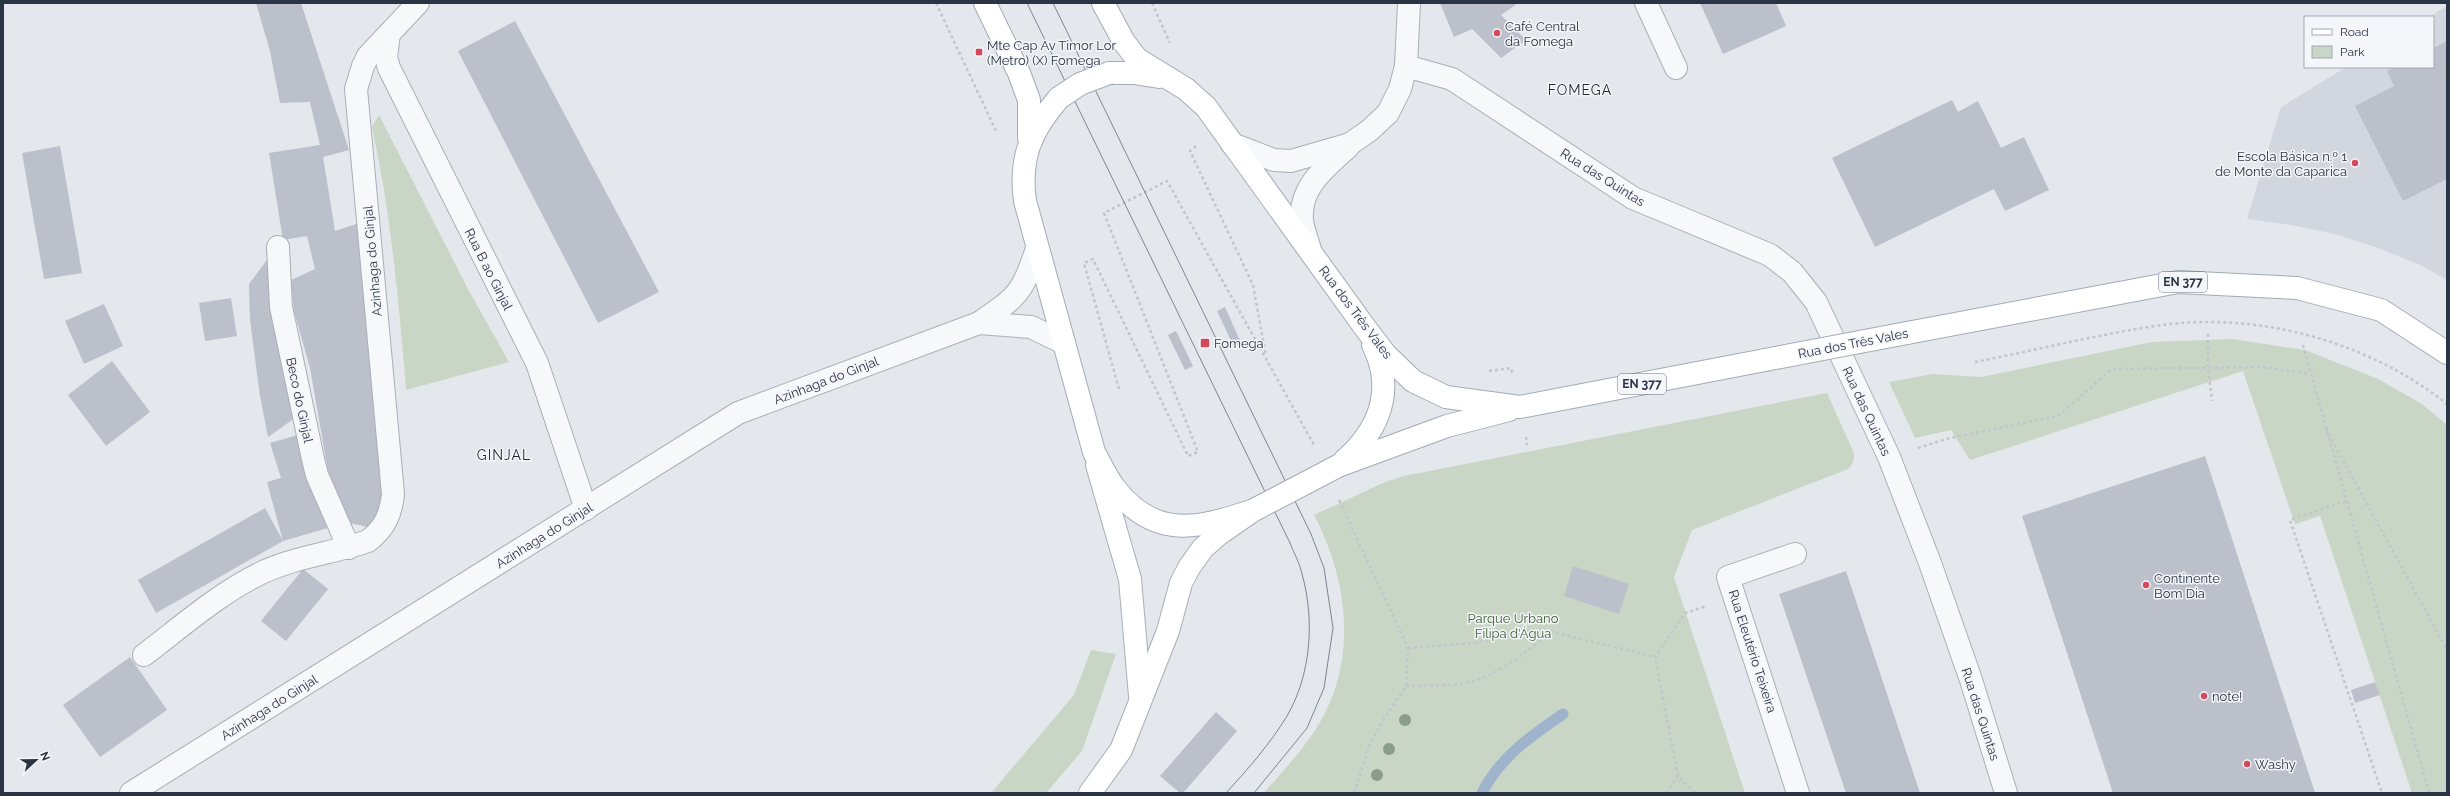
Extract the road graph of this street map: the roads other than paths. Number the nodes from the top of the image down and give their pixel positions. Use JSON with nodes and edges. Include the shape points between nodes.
{"nodes":[{"id":1,"x":418,"y":3,"type":"edge"},
{"id":2,"x":985,"y":3,"type":"edge"},
{"id":3,"x":1102,"y":3,"type":"edge"},
{"id":4,"x":1409,"y":3,"type":"edge"},
{"id":5,"x":1646,"y":3,"type":"edge"},
{"id":6,"x":389,"y":34,"type":"junction"},
{"id":7,"x":1406,"y":66,"type":"junction"},
{"id":8,"x":1676,"y":68,"type":"dead end"},
{"id":9,"x":1168,"y":79,"type":"junction"},
{"id":10,"x":1029,"y":144,"type":"junction"},
{"id":11,"x":1232,"y":144,"type":"junction"},
{"id":12,"x":1350,"y":144,"type":"junction"},
{"id":13,"x":278,"y":247,"type":"dead end"},
{"id":14,"x":1037,"y":248,"type":"junction"},
{"id":15,"x":1311,"y":252,"type":"junction"},
{"id":16,"x":979,"y":322,"type":"junction"},
{"id":17,"x":1366,"y":329,"type":"junction"},
{"id":18,"x":1064,"y":343,"type":"junction"},
{"id":19,"x":2447,"y":353,"type":"edge"},
{"id":20,"x":1520,"y":407,"type":"junction"},
{"id":21,"x":1094,"y":452,"type":"junction"},
{"id":22,"x":1338,"y":466,"type":"junction"},
{"id":23,"x":586,"y":509,"type":"junction"},
{"id":24,"x":1254,"y":510,"type":"junction"},
{"id":25,"x":349,"y":548,"type":"junction"},
{"id":26,"x":1795,"y":554,"type":"dead end"},
{"id":27,"x":144,"y":655,"type":"dead end"},
{"id":28,"x":1141,"y":699,"type":"junction"},
{"id":29,"x":131,"y":793,"type":"edge"},
{"id":30,"x":1090,"y":793,"type":"edge"},
{"id":31,"x":1798,"y":793,"type":"edge"},
{"id":32,"x":2006,"y":793,"type":"edge"}],
"edges":[{"from":1,"to":6,"type":"street","name":"Azinhaga do Ginjal"},
{"from":2,"to":10,"type":"main road","via":[[1020,73],[1029,100]]},
{"from":3,"to":9,"type":"main road","via":[[1124,42],[1137,59]]},
{"from":4,"to":7,"type":"street"},
{"from":5,"to":8,"type":"street"},
{"from":6,"to":23,"type":"street","name":"Rua B ao Ginjal","via":[[386,57],[389,68],[536,363]]},
{"from":6,"to":25,"type":"street","name":"Azinhaga do Ginjal","via":[[368,56],[356,89],[393,494],[391,508],[379,533],[368,541]]},
{"from":7,"to":12,"type":"street","via":[[1400,89],[1388,113]]},
{"from":7,"to":32,"type":"street","name":"Rua das Quintas","via":[[1452,80],[1633,198],[1770,255],[1792,272],[1816,302],[1889,457],[1971,680]]},
{"from":9,"to":10,"type":"main road","bridge":true,"via":[[1134,72],[1109,73],[1080,84],[1059,98],[1042,117]]},
{"from":9,"to":11,"type":"main road","name":"Rua dos Três Vales","via":[[1186,89],[1206,107]]},
{"from":10,"to":14,"type":"main road","via":[[1023,166],[1023,185]]},
{"from":11,"to":12,"type":"street","via":[[1274,160],[1291,161]]},
{"from":11,"to":15,"type":"main road","name":"Rua dos Três Vales"},
{"from":12,"to":15,"type":"street","via":[[1313,179],[1305,197],[1302,220]]},
{"from":13,"to":25,"type":"street","name":"Beco do Ginjal","via":[[281,307],[313,459],[317,475]]},
{"from":14,"to":16,"type":"street","name":"Azinhaga do Ginjal","via":[[1028,278],[1013,300]]},
{"from":14,"to":18,"type":"main road"},
{"from":15,"to":17,"type":"main road","name":"Rua dos Três Vales"},
{"from":16,"to":18,"type":"street","name":"Azinhaga do Ginjal","via":[[1031,327]]},
{"from":16,"to":23,"type":"street","name":"Azinhaga do Ginjal","via":[[738,413]]},
{"from":17,"to":20,"type":"main road","name":"Rua dos Três Vales","number":"EN 377","via":[[1386,355],[1413,381],[1446,397]]},
{"from":17,"to":22,"type":"main road","via":[[1377,353],[1384,378],[1383,398],[1376,422],[1362,445]]},
{"from":18,"to":21,"type":"main road"},
{"from":19,"to":20,"type":"main road","name":"Rua dos Três Vales","number":"EN 377","bridge":true,"via":[[2381,310],[2297,288],[2178,282]]},
{"from":20,"to":22,"type":"main road","number":"EN 377","via":[[1447,426]]},
{"from":21,"to":24,"type":"main road","via":[[1113,486],[1130,505],[1145,516],[1166,524],[1194,526],[1216,523]]},
{"from":21,"to":28,"type":"main road","via":[[1130,579]]},
{"from":22,"to":24,"type":"main road","bridge":true},
{"from":23,"to":29,"type":"street","name":"Azinhaga do Ginjal"},
{"from":24,"to":28,"type":"main road","via":[[1203,548],[1190,566],[1181,583],[1168,631]]},
{"from":25,"to":27,"type":"street","name":"Azinhaga do Ginjal","via":[[290,561],[261,573],[230,591]]},
{"from":26,"to":31,"type":"street","name":"Rua Eleutério Teixeira","via":[[1728,577]]},
{"from":28,"to":30,"type":"main road","via":[[1121,750]]}]}
